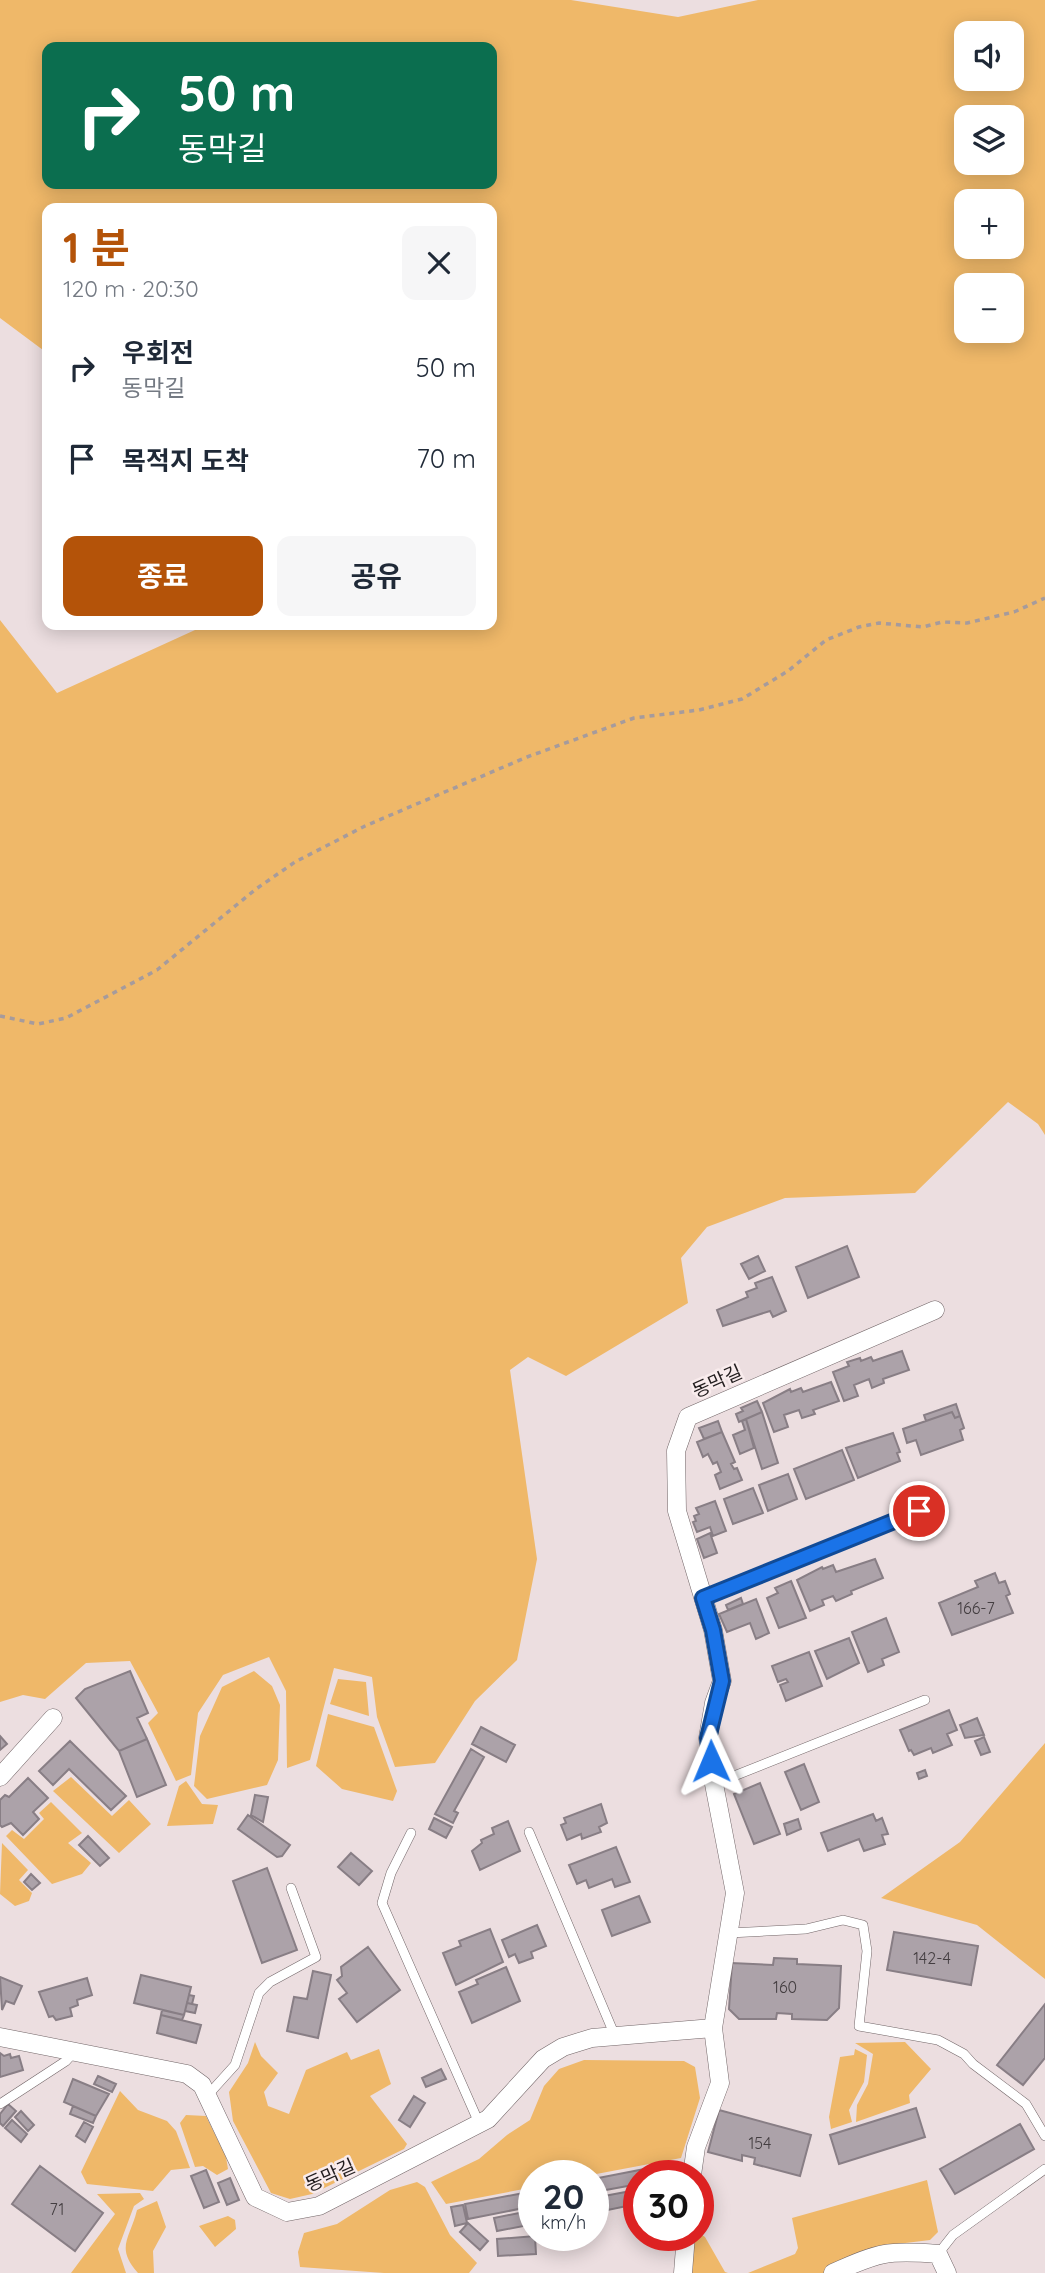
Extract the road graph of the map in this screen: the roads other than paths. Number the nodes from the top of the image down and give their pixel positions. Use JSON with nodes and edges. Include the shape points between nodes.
{"nodes":[{"id":1,"x":935,"y":1310,"type":"dead end"},
{"id":2,"x":919,"y":1511,"type":"dead end"},
{"id":3,"x":703,"y":1598,"type":"junction"},
{"id":4,"x":925,"y":1700,"type":"dead end"},
{"id":5,"x":53,"y":1718,"type":"dead end"},
{"id":6,"x":0,"y":1777,"type":"edge"},
{"id":7,"x":714,"y":1784,"type":"junction"},
{"id":8,"x":529,"y":1832,"type":"dead end"},
{"id":9,"x":411,"y":1833,"type":"dead end"},
{"id":10,"x":291,"y":1888,"type":"dead end"},
{"id":11,"x":729,"y":1933,"type":"junction"},
{"id":12,"x":713,"y":2028,"type":"junction"},
{"id":13,"x":615,"y":2036,"type":"junction"},
{"id":14,"x":0,"y":2037,"type":"edge"},
{"id":15,"x":74,"y":2052,"type":"junction"},
{"id":16,"x":207,"y":2096,"type":"junction"},
{"id":17,"x":0,"y":2104,"type":"edge"},
{"id":18,"x":480,"y":2123,"type":"junction"},
{"id":19,"x":1045,"y":2136,"type":"edge"},
{"id":20,"x":694,"y":2160,"type":"edge"},
{"id":21,"x":1045,"y":2169,"type":"edge"},
{"id":22,"x":685,"y":2251,"type":"edge"},
{"id":23,"x":939,"y":2254,"type":"junction"},
{"id":24,"x":684,"y":2273,"type":"edge"},
{"id":25,"x":833,"y":2273,"type":"edge"},
{"id":26,"x":947,"y":2273,"type":"edge"}],
"edges":[{"from":1,"to":3,"type":"street","name":"동막길","via":[[688,1417],[676,1451],[677,1511]]},
{"from":2,"to":3,"type":"lane"},
{"from":3,"to":7,"type":"street","name":"동막길","via":[[722,1681],[708,1738]]},
{"from":4,"to":7,"type":"lane"},
{"from":5,"to":6,"type":"street"},
{"from":7,"to":11,"type":"street","name":"동막길","via":[[735,1893]]},
{"from":8,"to":13,"type":"lane"},
{"from":9,"to":18,"type":"lane","via":[[382,1903]]},
{"from":10,"to":16,"type":"lane","via":[[316,1957],[259,1993],[235,2066]]},
{"from":11,"to":12,"type":"street","name":"동막길"},
{"from":11,"to":19,"type":"lane","via":[[806,1928],[843,1920],[863,1925],[867,1951],[859,2026],[938,2040],[964,2054],[1027,2104]]},
{"from":12,"to":13,"type":"street","name":"동막길"},
{"from":12,"to":20,"type":"street","name":"동막길","via":[[720,2083]]},
{"from":13,"to":18,"type":"street","name":"동막길","via":[[563,2047],[543,2059]]},
{"from":14,"to":15,"type":"street","name":"동막길"},
{"from":15,"to":16,"type":"street","name":"동막길","via":[[187,2074],[202,2085]]},
{"from":15,"to":17,"type":"lane"},
{"from":16,"to":18,"type":"street","name":"동막길","via":[[255,2197],[287,2212],[319,2206]]},
{"from":21,"to":23,"type":"lane","via":[[953,2235]]},
{"from":22,"to":24,"type":"street"},
{"from":23,"to":25,"type":"street","via":[[875,2254]]},
{"from":23,"to":26,"type":"street"}]}
